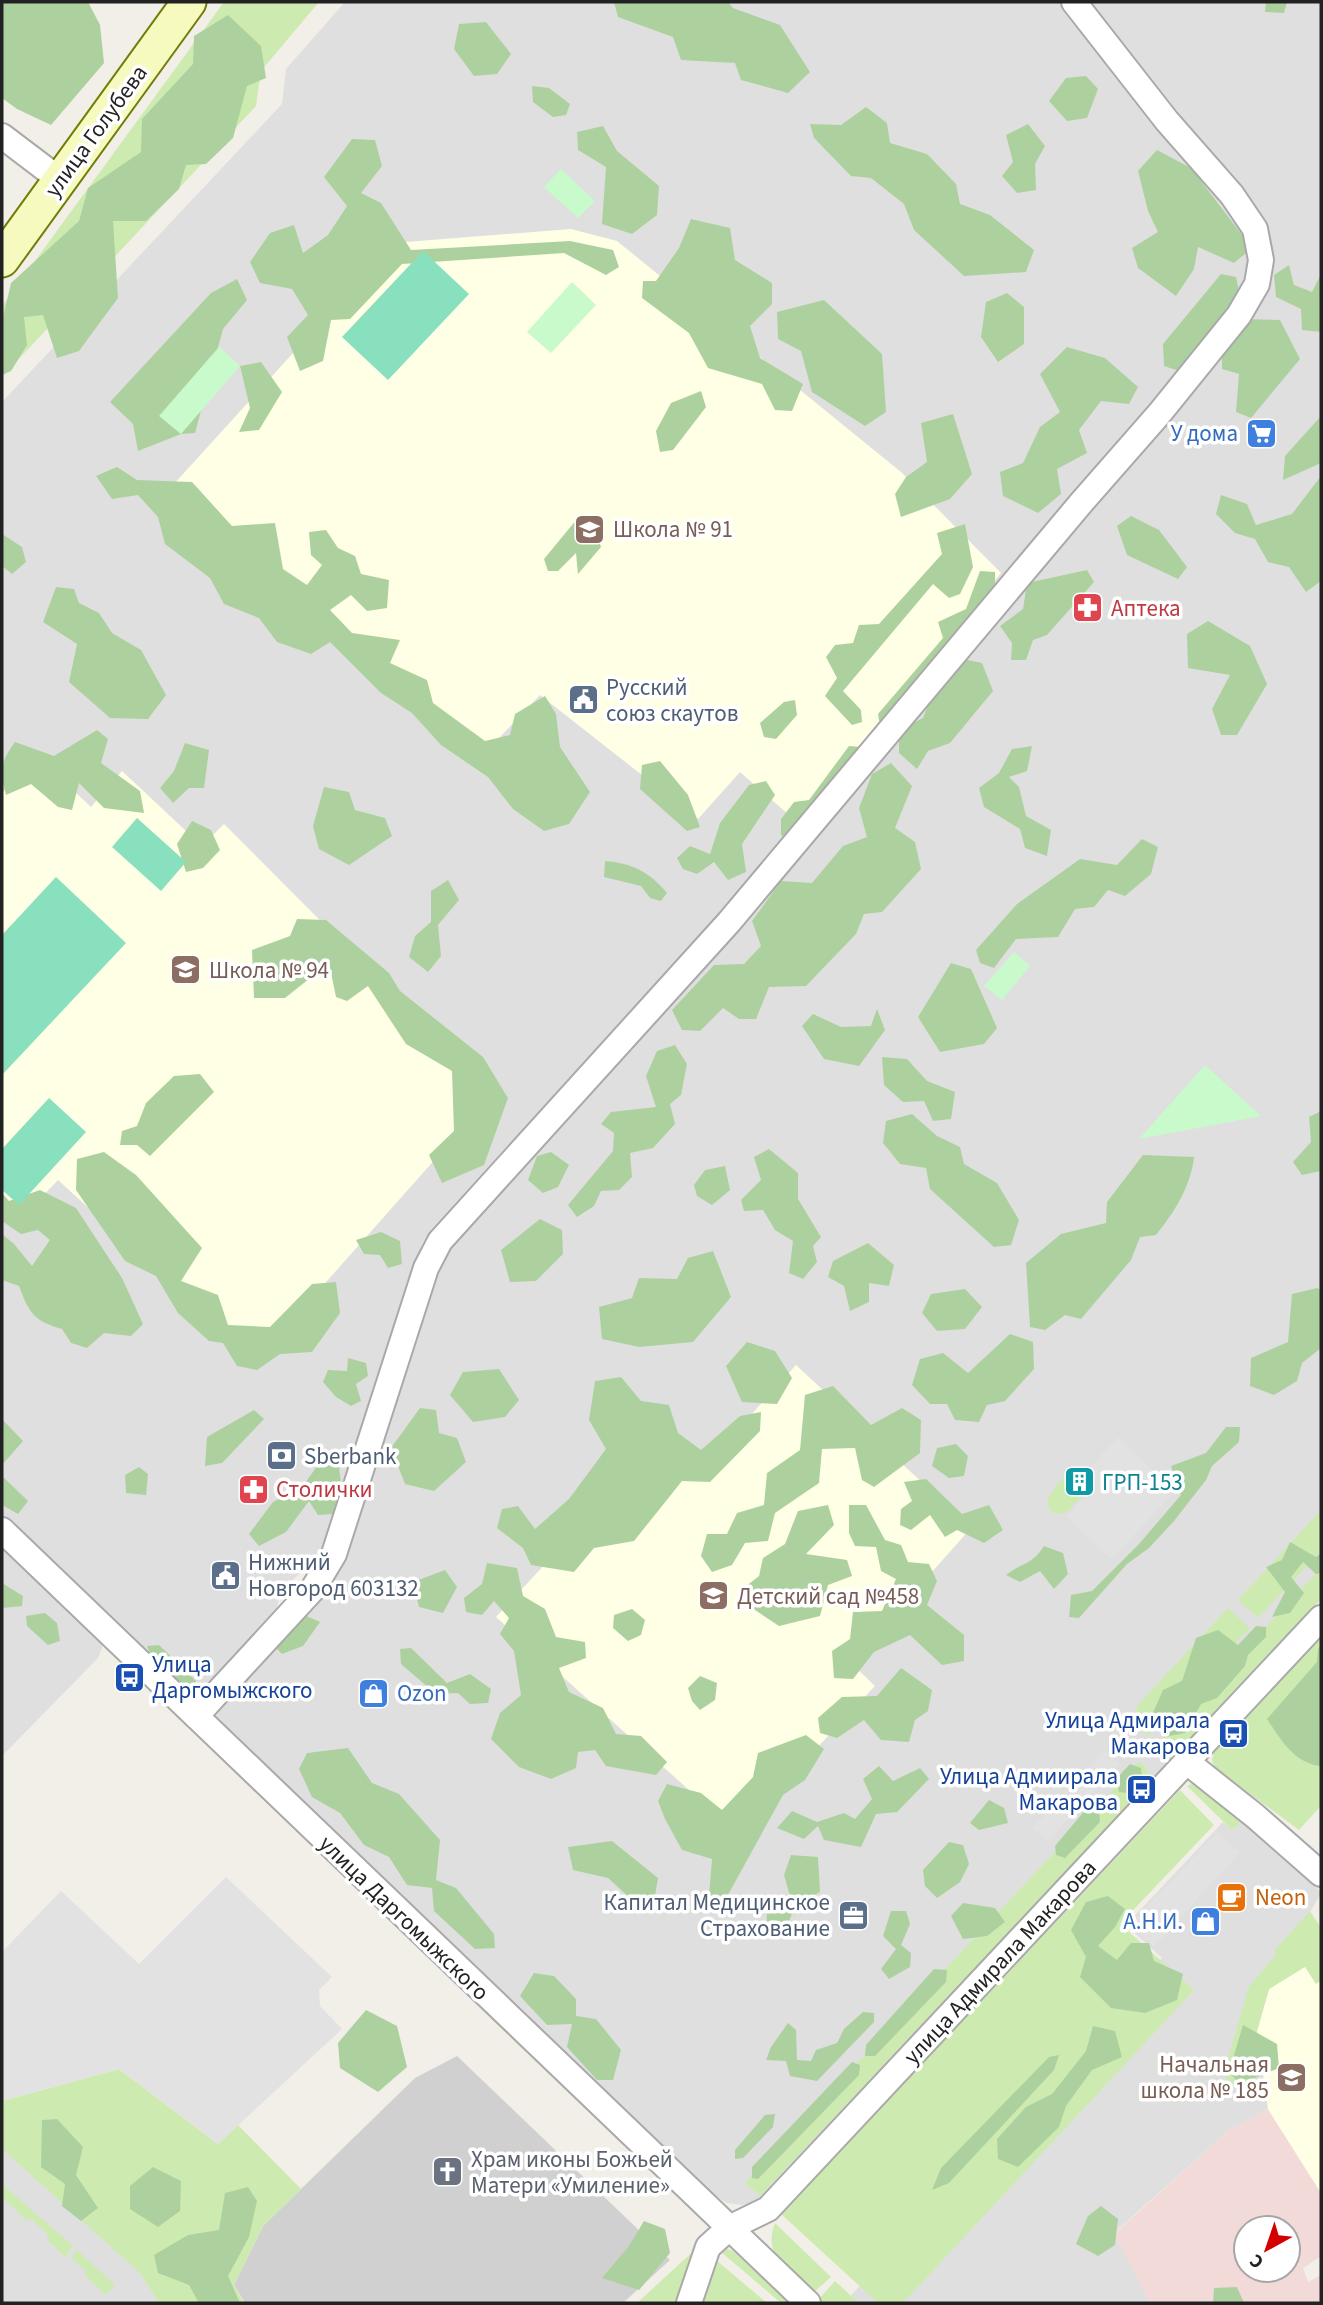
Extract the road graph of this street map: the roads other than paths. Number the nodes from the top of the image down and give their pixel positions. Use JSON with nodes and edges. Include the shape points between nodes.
{"nodes":[{"id":1,"x":189,"y":2,"type":"edge"},
{"id":2,"x":1074,"y":2,"type":"edge"},
{"id":3,"x":2,"y":136,"type":"edge"},
{"id":4,"x":60,"y":180,"type":"junction"},
{"id":5,"x":2,"y":260,"type":"edge"},
{"id":6,"x":2,"y":1530,"type":"edge"},
{"id":7,"x":1321,"y":1618,"type":"edge"},
{"id":8,"x":196,"y":1716,"type":"junction"},
{"id":9,"x":1187,"y":1762,"type":"junction"},
{"id":10,"x":1321,"y":1874,"type":"edge"},
{"id":11,"x":729,"y":2228,"type":"junction"},
{"id":12,"x":688,"y":2303,"type":"edge"},
{"id":13,"x":808,"y":2303,"type":"edge"}],
"edges":[{"from":1,"to":4,"type":"street","name":"улица Голубева"},
{"from":2,"to":8,"type":"street","via":[[1255,229],[1261,260],[1257,285],[1239,315],[1159,414],[729,922],[440,1241],[427,1264],[334,1554],[313,1589]]},
{"from":3,"to":4,"type":"street"},
{"from":4,"to":5,"type":"street","name":"улица Голубева"},
{"from":6,"to":8,"type":"street","name":"улица Даргомыжского"},
{"from":7,"to":9,"type":"street","name":"улица Адмирала Макарова"},
{"from":8,"to":11,"type":"street","name":"улица Даргомыжского"},
{"from":9,"to":10,"type":"street"},
{"from":9,"to":11,"type":"street","name":"улица Адмирала Макарова","via":[[768,2209]]},
{"from":11,"to":12,"type":"street","name":"улица Адмирала Макарова","via":[[708,2247]]},
{"from":11,"to":13,"type":"street","name":"улица Даргомыжского"}]}
